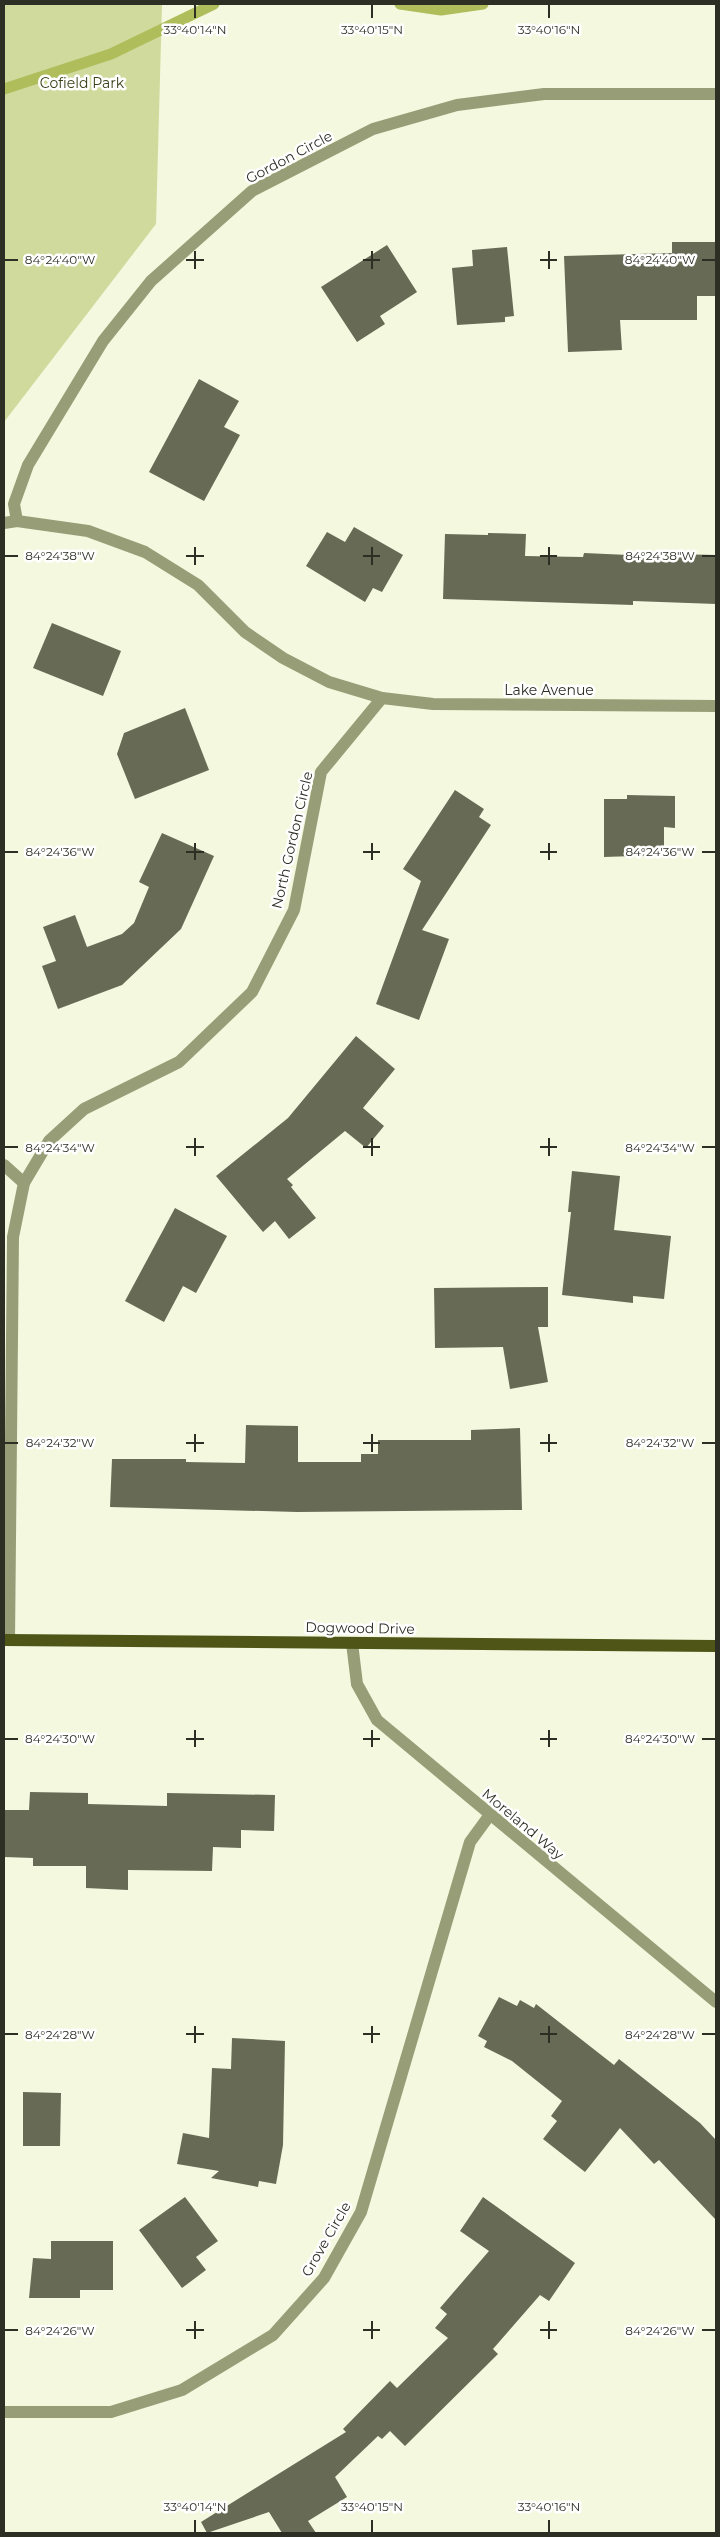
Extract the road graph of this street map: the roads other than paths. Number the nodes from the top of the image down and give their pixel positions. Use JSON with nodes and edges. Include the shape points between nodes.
{"nodes":[{"id":1,"x":716,"y":94,"type":"edge"},
{"id":2,"x":17,"y":522,"type":"junction"},
{"id":3,"x":4,"y":523,"type":"edge"},
{"id":4,"x":382,"y":698,"type":"junction"},
{"id":5,"x":716,"y":706,"type":"edge"},
{"id":6,"x":4,"y":1165,"type":"edge"},
{"id":7,"x":24,"y":1183,"type":"junction"},
{"id":8,"x":6,"y":1640,"type":"edge"},
{"id":9,"x":352,"y":1643,"type":"junction"},
{"id":10,"x":716,"y":1646,"type":"edge"},
{"id":11,"x":489,"y":1816,"type":"junction"},
{"id":12,"x":716,"y":2002,"type":"edge"},
{"id":13,"x":4,"y":2412,"type":"edge"}],
"edges":[{"from":1,"to":2,"type":"street","name":"Gordon Circle","via":[[544,94],[457,105],[373,129],[252,192],[151,281],[104,341],[28,465],[14,504]]},
{"from":2,"to":3,"type":"street"},
{"from":2,"to":4,"type":"street","via":[[88,531],[146,552],[198,585],[245,632],[283,658],[329,682]]},
{"from":4,"to":5,"type":"street","name":"Lake Avenue","via":[[433,704]]},
{"from":4,"to":7,"type":"street","name":"North Gordon Circle","via":[[321,772],[294,910],[252,992],[179,1062],[84,1109],[49,1140]]},
{"from":6,"to":7,"type":"street"},
{"from":7,"to":8,"type":"street","via":[[13,1238]]},
{"from":8,"to":9,"type":"main road","name":"Dogwood Drive"},
{"from":9,"to":10,"type":"main road","name":"Dogwood Drive"},
{"from":9,"to":11,"type":"street","name":"Moreland Way","via":[[357,1684],[377,1720]]},
{"from":11,"to":12,"type":"street","name":"Moreland Way"},
{"from":11,"to":13,"type":"street","name":"Grove Circle","via":[[470,1842],[361,2212],[324,2278],[273,2334],[182,2390],[111,2412]]}]}
